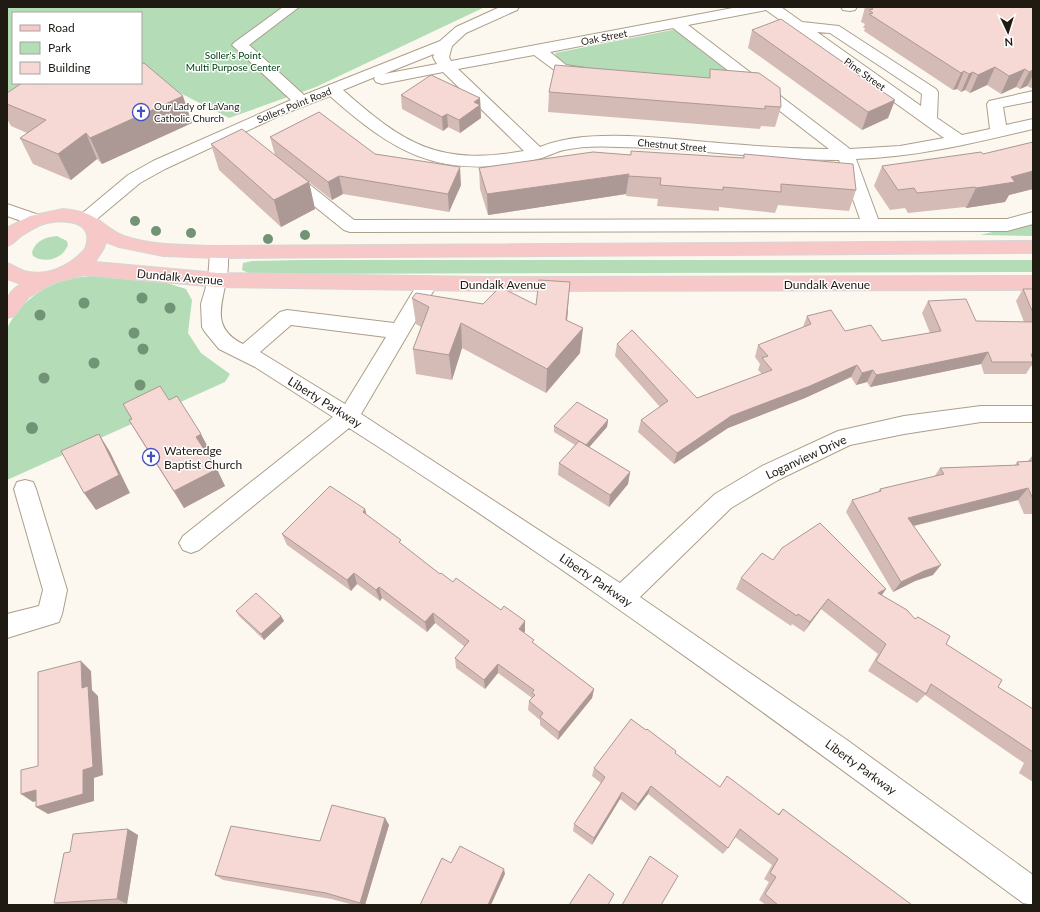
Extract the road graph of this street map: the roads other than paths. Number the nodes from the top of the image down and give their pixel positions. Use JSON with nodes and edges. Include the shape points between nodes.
{"nodes":[{"id":1,"x":292,"y":7,"type":"edge"},
{"id":2,"x":512,"y":7,"type":"edge"},
{"id":3,"x":761,"y":7,"type":"edge"},
{"id":4,"x":772,"y":7,"type":"edge"},
{"id":5,"x":676,"y":23,"type":"junction"},
{"id":6,"x":799,"y":26,"type":"junction"},
{"id":7,"x":445,"y":44,"type":"junction"},
{"id":8,"x":538,"y":50,"type":"junction"},
{"id":9,"x":446,"y":67,"type":"junction"},
{"id":10,"x":602,"y":73,"type":"edge"},
{"id":11,"x":749,"y":79,"type":"junction"},
{"id":12,"x":726,"y":81,"type":"edge"},
{"id":13,"x":332,"y":89,"type":"junction"},
{"id":14,"x":1033,"y":96,"type":"edge"},
{"id":15,"x":301,"y":102,"type":"junction"},
{"id":16,"x":929,"y":119,"type":"junction"},
{"id":17,"x":1033,"y":124,"type":"edge"},
{"id":18,"x":232,"y":131,"type":"junction"},
{"id":19,"x":999,"y":132,"type":"junction"},
{"id":20,"x":959,"y":141,"type":"junction"},
{"id":21,"x":250,"y":145,"type":"edge"},
{"id":22,"x":537,"y":154,"type":"junction"},
{"id":23,"x":846,"y":154,"type":"junction"},
{"id":24,"x":273,"y":164,"type":"edge"},
{"id":25,"x":7,"y":210,"type":"edge"},
{"id":26,"x":1033,"y":218,"type":"edge"},
{"id":27,"x":36,"y":220,"type":"junction"},
{"id":28,"x":90,"y":224,"type":"junction"},
{"id":29,"x":871,"y":226,"type":"junction"},
{"id":30,"x":7,"y":240,"type":"edge"},
{"id":31,"x":1033,"y":247,"type":"edge"},
{"id":32,"x":219,"y":252,"type":"junction"},
{"id":33,"x":7,"y":270,"type":"edge"},
{"id":34,"x":71,"y":271,"type":"junction"},
{"id":35,"x":47,"y":278,"type":"junction"},
{"id":36,"x":218,"y":280,"type":"junction"},
{"id":37,"x":428,"y":283,"type":"junction"},
{"id":38,"x":1033,"y":284,"type":"edge"},
{"id":39,"x":7,"y":311,"type":"edge"},
{"id":40,"x":400,"y":331,"type":"junction"},
{"id":41,"x":244,"y":354,"type":"junction"},
{"id":42,"x":1033,"y":414,"type":"edge"},
{"id":43,"x":348,"y":417,"type":"junction"},
{"id":44,"x":26,"y":489,"type":"dead end"},
{"id":45,"x":190,"y":543,"type":"dead end"},
{"id":46,"x":622,"y":598,"type":"junction"},
{"id":47,"x":7,"y":626,"type":"edge"},
{"id":48,"x":1033,"y":893,"type":"edge"}],
"edges":[{"from":1,"to":15,"type":"street","via":[[240,45]]},
{"from":2,"to":7,"type":"street","name":"Sollers Point Road","via":[[461,30]]},
{"from":3,"to":5,"type":"street","name":"Oak Street"},
{"from":4,"to":6,"type":"street","name":"Pine Street"},
{"from":5,"to":8,"type":"street","name":"Oak Street"},
{"from":5,"to":11,"type":"street"},
{"from":6,"to":16,"type":"street","name":"Pine Street"},
{"from":6,"to":16,"type":"street","via":[[834,29],[930,92]]},
{"from":7,"to":9,"type":"street","via":[[441,57]]},
{"from":7,"to":13,"type":"street","name":"Sollers Point Road"},
{"from":8,"to":9,"type":"street","name":"Oak Street"},
{"from":8,"to":10,"type":"street","via":[[562,69]]},
{"from":9,"to":13,"type":"street","name":"Oak Street"},
{"from":9,"to":22,"type":"street"},
{"from":11,"to":12,"type":"street"},
{"from":11,"to":23,"type":"street"},
{"from":13,"to":15,"type":"street","name":"Sollers Point Road"},
{"from":13,"to":22,"type":"street","name":"Chestnut Street","via":[[396,142],[415,151],[465,160],[514,158]]},
{"from":14,"to":19,"type":"street","via":[[996,104]]},
{"from":15,"to":18,"type":"street","name":"Sollers Point Road"},
{"from":16,"to":20,"type":"street","name":"Pine Street"},
{"from":17,"to":19,"type":"street","name":"Chestnut Street"},
{"from":18,"to":21,"type":"street"},
{"from":18,"to":28,"type":"street","name":"Sollers Point Road","via":[[134,179],[111,197]]},
{"from":19,"to":20,"type":"street","name":"Chestnut Street"},
{"from":20,"to":23,"type":"street","name":"Chestnut Street","via":[[900,151]]},
{"from":22,"to":23,"type":"street","name":"Chestnut Street","via":[[561,145],[619,142],[783,154]]},
{"from":23,"to":29,"type":"street"},
{"from":24,"to":29,"type":"street","via":[[350,226]]},
{"from":25,"to":27,"type":"street"},
{"from":26,"to":29,"type":"street","via":[[1007,225]]},
{"from":27,"to":28,"type":"main road","via":[[63,215],[75,216]]},
{"from":27,"to":30,"type":"main road","via":[[14,232]]},
{"from":28,"to":32,"type":"main road","via":[[119,241],[163,250]]},
{"from":28,"to":34,"type":"main road","name":"Dundalk Avenue","via":[[98,236],[97,245],[83,263]]},
{"from":31,"to":32,"type":"main road"},
{"from":32,"to":36,"type":"street","name":"Liberty Parkway"},
{"from":33,"to":35,"type":"main road","name":"Dundalk Avenue","via":[[16,276],[30,279]]},
{"from":34,"to":35,"type":"main road","name":"Dundalk Avenue"},
{"from":34,"to":36,"type":"main road","name":"Dundalk Avenue","via":[[84,268]]},
{"from":35,"to":39,"type":"main road","via":[[22,292]]},
{"from":36,"to":37,"type":"main road","name":"Dundalk Avenue"},
{"from":36,"to":41,"type":"street","name":"Liberty Parkway","via":[[211,304],[212,327],[226,344]]},
{"from":37,"to":38,"type":"main road","name":"Dundalk Avenue"},
{"from":37,"to":40,"type":"street"},
{"from":40,"to":41,"type":"street","via":[[287,317]]},
{"from":40,"to":43,"type":"street"},
{"from":41,"to":43,"type":"street","name":"Liberty Parkway","via":[[262,362]]},
{"from":42,"to":46,"type":"street","name":"Loganview Drive","via":[[981,414],[904,425],[846,437],[770,472],[723,501]]},
{"from":43,"to":45,"type":"street"},
{"from":43,"to":46,"type":"street","name":"Liberty Parkway"},
{"from":44,"to":47,"type":"street","via":[[55,590],[50,614]]},
{"from":46,"to":48,"type":"street","name":"Liberty Parkway"}]}
